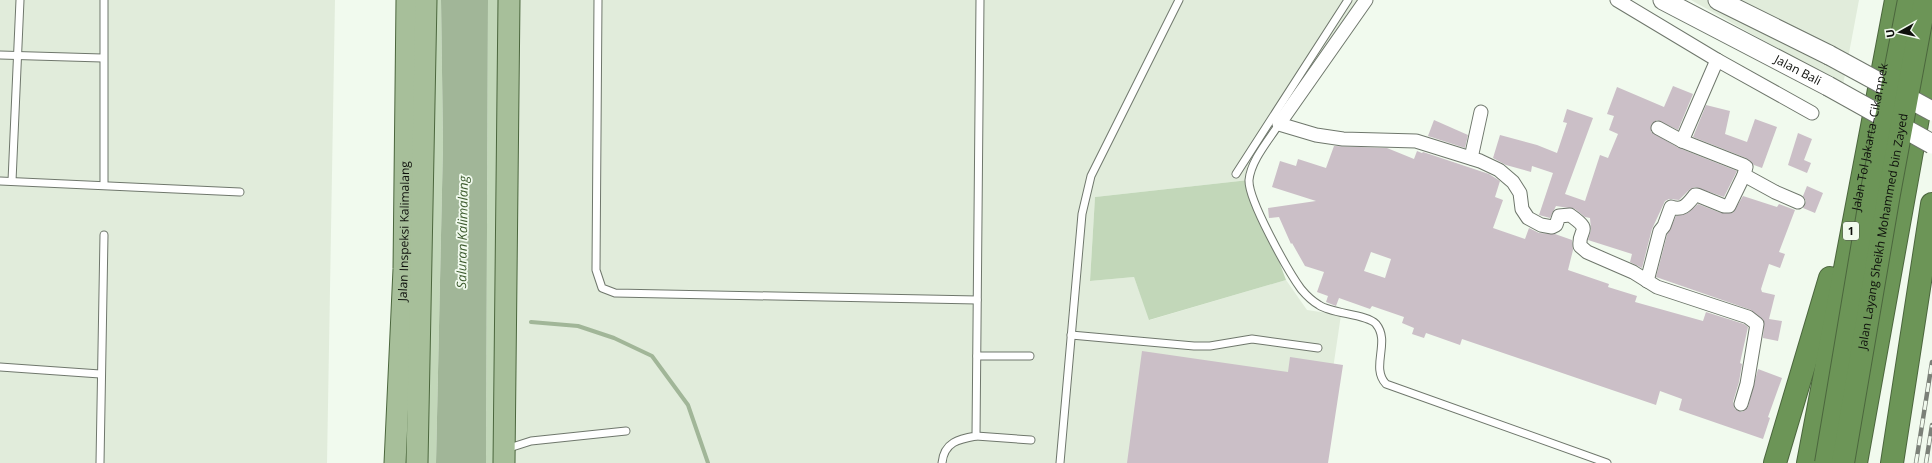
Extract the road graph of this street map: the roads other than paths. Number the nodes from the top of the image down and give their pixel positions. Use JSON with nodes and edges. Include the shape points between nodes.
{"nodes":[{"id":1,"x":20,"y":0,"type":"edge"},
{"id":2,"x":104,"y":0,"type":"edge"},
{"id":3,"x":407,"y":0,"type":"edge"},
{"id":4,"x":426,"y":0,"type":"edge"},
{"id":5,"x":509,"y":0,"type":"edge"},
{"id":6,"x":598,"y":0,"type":"edge"},
{"id":7,"x":980,"y":0,"type":"edge"},
{"id":8,"x":1179,"y":0,"type":"edge"},
{"id":9,"x":1348,"y":0,"type":"edge"},
{"id":10,"x":1366,"y":0,"type":"edge"},
{"id":11,"x":1617,"y":0,"type":"edge"},
{"id":12,"x":1663,"y":0,"type":"edge"},
{"id":13,"x":1718,"y":0,"type":"edge"},
{"id":14,"x":1896,"y":0,"type":"edge"},
{"id":15,"x":1909,"y":0,"type":"edge"},
{"id":16,"x":1925,"y":0,"type":"edge"},
{"id":17,"x":407,"y":25,"type":"junction"},
{"id":18,"x":427,"y":26,"type":"junction"},
{"id":19,"x":1932,"y":40,"type":"edge"},
{"id":20,"x":0,"y":54,"type":"edge"},
{"id":21,"x":19,"y":55,"type":"junction"},
{"id":22,"x":102,"y":58,"type":"junction"},
{"id":23,"x":1717,"y":60,"type":"junction"},
{"id":24,"x":1932,"y":111,"type":"edge"},
{"id":25,"x":1481,"y":112,"type":"dead end"},
{"id":26,"x":1812,"y":113,"type":"dead end"},
{"id":27,"x":1279,"y":124,"type":"junction"},
{"id":28,"x":1658,"y":128,"type":"dead end"},
{"id":29,"x":1682,"y":141,"type":"junction"},
{"id":30,"x":1932,"y":144,"type":"edge"},
{"id":31,"x":1471,"y":158,"type":"junction"},
{"id":32,"x":1864,"y":167,"type":"junction"},
{"id":33,"x":1236,"y":174,"type":"dead end"},
{"id":34,"x":1744,"y":176,"type":"junction"},
{"id":35,"x":0,"y":180,"type":"edge"},
{"id":36,"x":12,"y":181,"type":"junction"},
{"id":37,"x":104,"y":185,"type":"junction"},
{"id":38,"x":240,"y":192,"type":"dead end"},
{"id":39,"x":1798,"y":202,"type":"dead end"},
{"id":40,"x":1932,"y":204,"type":"edge"},
{"id":41,"x":104,"y":235,"type":"dead end"},
{"id":42,"x":413,"y":270,"type":"junction"},
{"id":43,"x":1647,"y":281,"type":"junction"},
{"id":44,"x":977,"y":300,"type":"junction"},
{"id":45,"x":1071,"y":335,"type":"junction"},
{"id":46,"x":1318,"y":348,"type":"dead end"},
{"id":47,"x":1808,"y":352,"type":"junction"},
{"id":48,"x":977,"y":356,"type":"junction"},
{"id":49,"x":1030,"y":356,"type":"dead end"},
{"id":50,"x":0,"y":367,"type":"edge"},
{"id":51,"x":100,"y":374,"type":"junction"},
{"id":52,"x":1741,"y":404,"type":"dead end"},
{"id":53,"x":626,"y":431,"type":"dead end"},
{"id":54,"x":976,"y":436,"type":"junction"},
{"id":55,"x":1030,"y":440,"type":"dead end"},
{"id":56,"x":504,"y":456,"type":"edge"},
{"id":57,"x":100,"y":463,"type":"edge"},
{"id":58,"x":395,"y":463,"type":"edge"},
{"id":59,"x":417,"y":463,"type":"edge"},
{"id":60,"x":942,"y":463,"type":"edge"},
{"id":61,"x":1060,"y":463,"type":"edge"},
{"id":62,"x":1607,"y":463,"type":"edge"},
{"id":63,"x":1775,"y":463,"type":"edge"},
{"id":64,"x":1787,"y":463,"type":"edge"},
{"id":65,"x":1808,"y":463,"type":"edge"},
{"id":66,"x":1826,"y":463,"type":"edge"},
{"id":67,"x":1843,"y":463,"type":"edge"},
{"id":68,"x":1856,"y":463,"type":"edge"},
{"id":69,"x":1892,"y":463,"type":"edge"}],
"edges":[{"from":1,"to":21,"type":"lane"},
{"from":2,"to":22,"type":"lane"},
{"from":3,"to":17,"type":"main road","name":"Jalan Inspeksi Kalimalang"},
{"from":4,"to":18,"type":"main road","name":"Jalan Inspeksi Kalimalang"},
{"from":5,"to":56,"type":"main road"},
{"from":6,"to":44,"type":"lane","via":[[596,270],[602,288],[615,293]]},
{"from":7,"to":44,"type":"lane"},
{"from":8,"to":45,"type":"lane","via":[[1091,176],[1082,214]]},
{"from":9,"to":33,"type":"lane"},
{"from":10,"to":27,"type":"street"},
{"from":11,"to":23,"type":"street"},
{"from":12,"to":30,"type":"street","name":"Jalan Bali","bridge":true,"via":[[1828,86]]},
{"from":13,"to":24,"type":"street","bridge":true,"via":[[1829,55]]},
{"from":14,"to":32,"type":"highway","name":"Jalan Tol Jakarta–Cikampek","number":"1"},
{"from":15,"to":66,"type":"highway","name":"Jalan Layang Sheikh Mohammed bin Zayed","number":"1","bridge":true,"via":[[1871,195]]},
{"from":16,"to":67,"type":"highway","name":"Jalan Layang Sheikh Mohammed bin Zayed","bridge":true,"via":[[1888,194]]},
{"from":17,"to":18,"type":"main road"},
{"from":17,"to":42,"type":"main road","name":"Jalan Inspeksi Kalimalang"},
{"from":18,"to":42,"type":"main road","name":"Jalan Inspeksi Kalimalang"},
{"from":19,"to":68,"type":"highway"},
{"from":20,"to":21,"type":"lane"},
{"from":21,"to":22,"type":"lane"},
{"from":21,"to":36,"type":"lane"},
{"from":22,"to":37,"type":"lane"},
{"from":23,"to":26,"type":"street"},
{"from":23,"to":29,"type":"street"},
{"from":25,"to":31,"type":"street"},
{"from":27,"to":31,"type":"street","via":[[1316,135],[1343,139],[1416,141]]},
{"from":27,"to":62,"type":"lane","via":[[1250,172],[1249,181],[1257,206],[1293,276],[1311,300],[1329,310],[1375,323],[1382,341],[1379,370],[1386,384]]},
{"from":28,"to":29,"type":"street"},
{"from":29,"to":34,"type":"street","via":[[1743,165],[1746,167]]},
{"from":31,"to":43,"type":"street","via":[[1498,170],[1513,182],[1520,193],[1522,209],[1528,218],[1552,227],[1556,225],[1559,216],[1570,215],[1584,228],[1580,242],[1583,250]]},
{"from":32,"to":47,"type":"highway"},
{"from":32,"to":65,"type":"highway","name":"Jalan Tol Jakarta–Cikampek","number":"1"},
{"from":34,"to":39,"type":"street"},
{"from":34,"to":43,"type":"street","via":[[1729,206],[1694,195],[1684,208],[1670,207],[1660,231]]},
{"from":35,"to":36,"type":"lane"},
{"from":36,"to":37,"type":"lane"},
{"from":37,"to":38,"type":"lane"},
{"from":40,"to":69,"type":"highway"},
{"from":41,"to":51,"type":"lane"},
{"from":42,"to":58,"type":"main road","name":"Jalan Inspeksi Kalimalang"},
{"from":42,"to":59,"type":"main road","name":"Jalan Inspeksi Kalimalang"},
{"from":43,"to":52,"type":"street","via":[[1666,290],[1748,317],[1757,324]]},
{"from":44,"to":48,"type":"lane"},
{"from":45,"to":46,"type":"lane","via":[[1194,346],[1252,339]]},
{"from":45,"to":61,"type":"lane"},
{"from":47,"to":63,"type":"highway"},
{"from":47,"to":64,"type":"highway"},
{"from":48,"to":49,"type":"lane"},
{"from":48,"to":54,"type":"lane"},
{"from":50,"to":51,"type":"lane"},
{"from":51,"to":57,"type":"lane"},
{"from":53,"to":56,"type":"lane","via":[[531,441]]},
{"from":54,"to":55,"type":"lane"},
{"from":54,"to":60,"type":"lane","via":[[951,443],[945,449]]}]}
